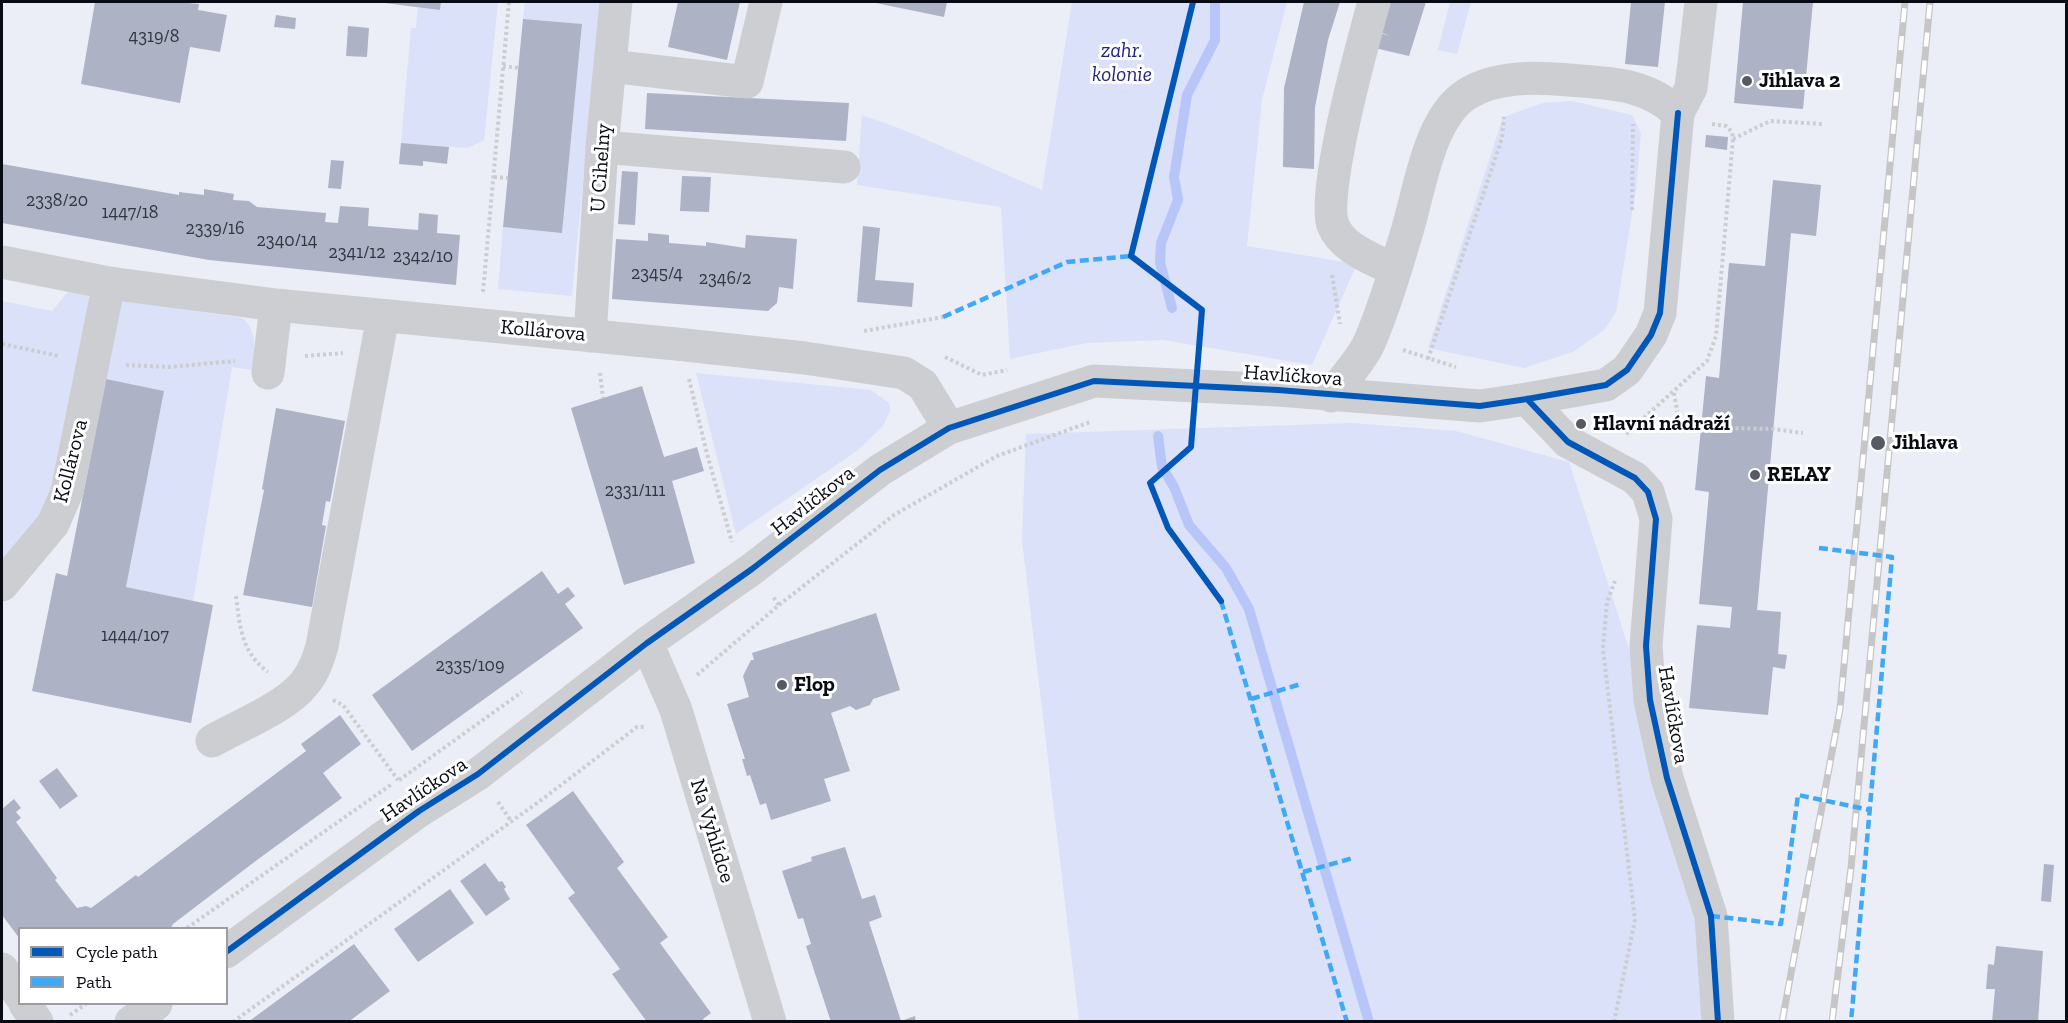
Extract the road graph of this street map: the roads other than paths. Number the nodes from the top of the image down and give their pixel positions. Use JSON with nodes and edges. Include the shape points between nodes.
{"nodes":[{"id":1,"x":616,"y":2,"type":"edge"},
{"id":2,"x":766,"y":2,"type":"edge"},
{"id":3,"x":1374,"y":2,"type":"edge"},
{"id":4,"x":1701,"y":2,"type":"edge"},
{"id":5,"x":610,"y":66,"type":"junction"},
{"id":6,"x":1679,"y":117,"type":"junction"},
{"id":7,"x":602,"y":147,"type":"junction"},
{"id":8,"x":844,"y":167,"type":"dead end"},
{"id":9,"x":2,"y":262,"type":"edge"},
{"id":10,"x":1394,"y":270,"type":"junction"},
{"id":11,"x":109,"y":283,"type":"junction"},
{"id":12,"x":276,"y":305,"type":"junction"},
{"id":13,"x":383,"y":316,"type":"junction"},
{"id":14,"x":590,"y":336,"type":"junction"},
{"id":15,"x":269,"y":365,"type":"road end"},
{"id":16,"x":1331,"y":396,"type":"junction"},
{"id":17,"x":1527,"y":399,"type":"junction"},
{"id":18,"x":949,"y":428,"type":"junction"},
{"id":19,"x":2,"y":585,"type":"edge"},
{"id":20,"x":647,"y":642,"type":"junction"},
{"id":21,"x":212,"y":741,"type":"dead end"},
{"id":22,"x":228,"y":951,"type":"edge"},
{"id":23,"x":2,"y":969,"type":"edge"},
{"id":24,"x":18,"y":992,"type":"edge"},
{"id":25,"x":26,"y":1005,"type":"edge"},
{"id":26,"x":155,"y":1005,"type":"edge"},
{"id":27,"x":38,"y":1022,"type":"edge"},
{"id":28,"x":131,"y":1022,"type":"edge"},
{"id":29,"x":770,"y":1022,"type":"edge"},
{"id":30,"x":1718,"y":1022,"type":"edge"}],
"edges":[{"from":1,"to":5,"type":"street","name":"U Cihelny"},
{"from":2,"to":5,"type":"street","via":[[747,82]]},
{"from":3,"to":10,"type":"street","via":[[1348,103],[1330,207],[1333,226],[1345,241]]},
{"from":4,"to":6,"type":"street","name":"Havlíčkova","via":[[1691,88]]},
{"from":5,"to":7,"type":"street","name":"U Cihelny"},
{"from":6,"to":10,"type":"street","name":"Havlíčkova","via":[[1662,98],[1623,84],[1513,79],[1465,95],[1444,118],[1426,160]]},
{"from":6,"to":17,"type":"street","name":"Havlíčkova","via":[[1660,313],[1644,345],[1627,370],[1606,385]]},
{"from":7,"to":8,"type":"street"},
{"from":7,"to":14,"type":"street","name":"U Cihelny"},
{"from":9,"to":11,"type":"street","name":"Kollárova"},
{"from":10,"to":16,"type":"street","name":"Havlíčkova","via":[[1370,343]]},
{"from":11,"to":12,"type":"street","name":"Kollárova"},
{"from":11,"to":19,"type":"street","name":"Kollárova","via":[[67,492],[53,524]]},
{"from":12,"to":13,"type":"street","name":"Kollárova"},
{"from":12,"to":15,"type":"street"},
{"from":13,"to":14,"type":"street","name":"Kollárova"},
{"from":13,"to":21,"type":"street","via":[[322,646],[314,670],[303,686],[278,704]]},
{"from":14,"to":18,"type":"street","name":"Kollárova","via":[[805,358],[904,373],[923,385]]},
{"from":16,"to":17,"type":"street","name":"Havlíčkova","via":[[1480,406]]},
{"from":16,"to":18,"type":"street","name":"Havlíčkova","via":[[1094,381]]},
{"from":17,"to":30,"type":"street","name":"Havlíčkova","via":[[1568,442],[1635,478],[1648,492],[1656,519],[1646,646],[1650,700],[1667,778],[1711,916]]},
{"from":18,"to":20,"type":"street","name":"Havlíčkova","via":[[880,470],[752,569]]},
{"from":20,"to":22,"type":"street","name":"Havlíčkova","via":[[478,774],[419,811]]},
{"from":20,"to":29,"type":"street","name":"Na Vyhlídce","via":[[670,698]]},
{"from":23,"to":24,"type":"street"},
{"from":25,"to":27,"type":"street"},
{"from":26,"to":28,"type":"street"}]}
